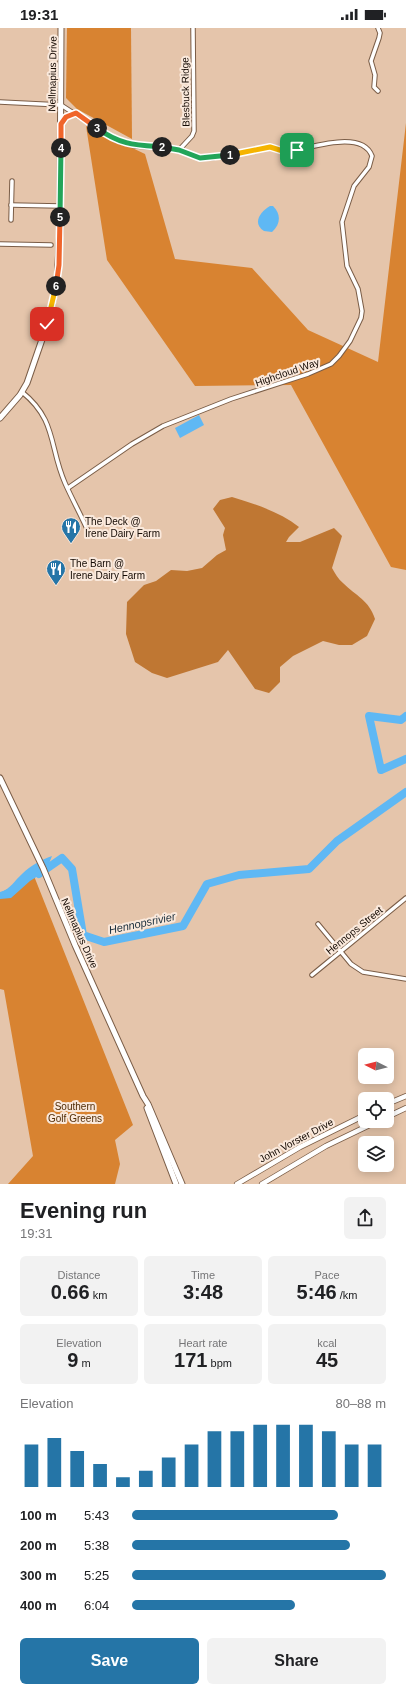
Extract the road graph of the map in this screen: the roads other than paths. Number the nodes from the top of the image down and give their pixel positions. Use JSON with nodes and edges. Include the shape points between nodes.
{"nodes":[{"id":1,"x":61,"y":28,"type":"edge"},
{"id":2,"x":193,"y":28,"type":"edge"},
{"id":3,"x":378,"y":28,"type":"edge"},
{"id":4,"x":378,"y":91,"type":"dead end"},
{"id":5,"x":0,"y":102,"type":"edge"},
{"id":6,"x":61,"y":105,"type":"junction"},
{"id":7,"x":76,"y":113,"type":"junction"},
{"id":8,"x":61,"y":124,"type":"junction"},
{"id":9,"x":179,"y":150,"type":"junction"},
{"id":10,"x":12,"y":181,"type":"dead end"},
{"id":11,"x":11,"y":205,"type":"junction"},
{"id":12,"x":60,"y":206,"type":"junction"},
{"id":13,"x":11,"y":220,"type":"dead end"},
{"id":14,"x":0,"y":244,"type":"edge"},
{"id":15,"x":51,"y":245,"type":"dead end"},
{"id":16,"x":22,"y":392,"type":"junction"},
{"id":17,"x":0,"y":418,"type":"edge"},
{"id":18,"x":68,"y":488,"type":"junction"},
{"id":19,"x":88,"y":531,"type":"dead end"},
{"id":20,"x":0,"y":778,"type":"edge"},
{"id":21,"x":406,"y":898,"type":"edge"},
{"id":22,"x":318,"y":924,"type":"dead end"},
{"id":23,"x":341,"y":952,"type":"junction"},
{"id":24,"x":312,"y":975,"type":"dead end"},
{"id":25,"x":406,"y":979,"type":"edge"},
{"id":26,"x":406,"y":1096,"type":"edge"},
{"id":27,"x":394,"y":1101,"type":"edge"},
{"id":28,"x":406,"y":1108,"type":"edge"},
{"id":29,"x":394,"y":1114,"type":"edge"},
{"id":30,"x":358,"y":1118,"type":"edge"},
{"id":31,"x":363,"y":1128,"type":"edge"},
{"id":32,"x":176,"y":1176,"type":"junction"},
{"id":33,"x":176,"y":1184,"type":"edge"},
{"id":34,"x":184,"y":1184,"type":"edge"},
{"id":35,"x":237,"y":1184,"type":"edge"},
{"id":36,"x":262,"y":1184,"type":"edge"}],
"edges":[{"from":1,"to":6,"type":"main road","name":"Nellmapius Drive"},
{"from":2,"to":9,"type":"street","name":"Blesbuck Ridge","via":[[194,131]]},
{"from":3,"to":4,"type":"street","via":[[379,38],[371,63],[375,74],[374,87]]},
{"from":5,"to":6,"type":"street"},
{"from":6,"to":7,"type":"street","name":"Highcloud Way"},
{"from":6,"to":8,"type":"main road","name":"Nellmapius Drive"},
{"from":7,"to":8,"type":"main road","via":[[66,117]]},
{"from":7,"to":9,"type":"street","name":"Highcloud Way","via":[[108,136],[124,143]]},
{"from":8,"to":12,"type":"main road","name":"Nellmapius Drive"},
{"from":9,"to":18,"type":"street","name":"Highcloud Way","via":[[207,158],[270,147],[291,152],[336,142],[360,143],[368,147],[372,156],[371,164],[354,186],[342,222],[347,266],[360,298],[361,318],[348,346],[331,364],[163,426]]},
{"from":10,"to":11,"type":"street"},
{"from":11,"to":12,"type":"street"},
{"from":11,"to":13,"type":"street"},
{"from":12,"to":16,"type":"main road","name":"Nellmapius Drive","via":[[59,265],[55,290],[40,346]]},
{"from":14,"to":15,"type":"street"},
{"from":16,"to":17,"type":"main road","name":"Nellmapius Drive"},
{"from":16,"to":18,"type":"street","via":[[38,407],[47,422]]},
{"from":18,"to":19,"type":"street"},
{"from":20,"to":32,"type":"main road","name":"Nellmapius Drive","via":[[143,1096],[154,1130]]},
{"from":21,"to":23,"type":"street","name":"Hennops Street"},
{"from":22,"to":23,"type":"street"},
{"from":23,"to":24,"type":"street","name":"Hennops Street"},
{"from":23,"to":25,"type":"street","via":[[356,969],[363,972]]},
{"from":26,"to":27,"type":"street"},
{"from":28,"to":29,"type":"street"},
{"from":30,"to":35,"type":"street","name":"John Vorster Drive","via":[[300,1147]]},
{"from":31,"to":36,"type":"street","name":"John Vorster Drive","via":[[326,1146]]},
{"from":32,"to":33,"type":"main road"},
{"from":32,"to":34,"type":"main road"}]}
